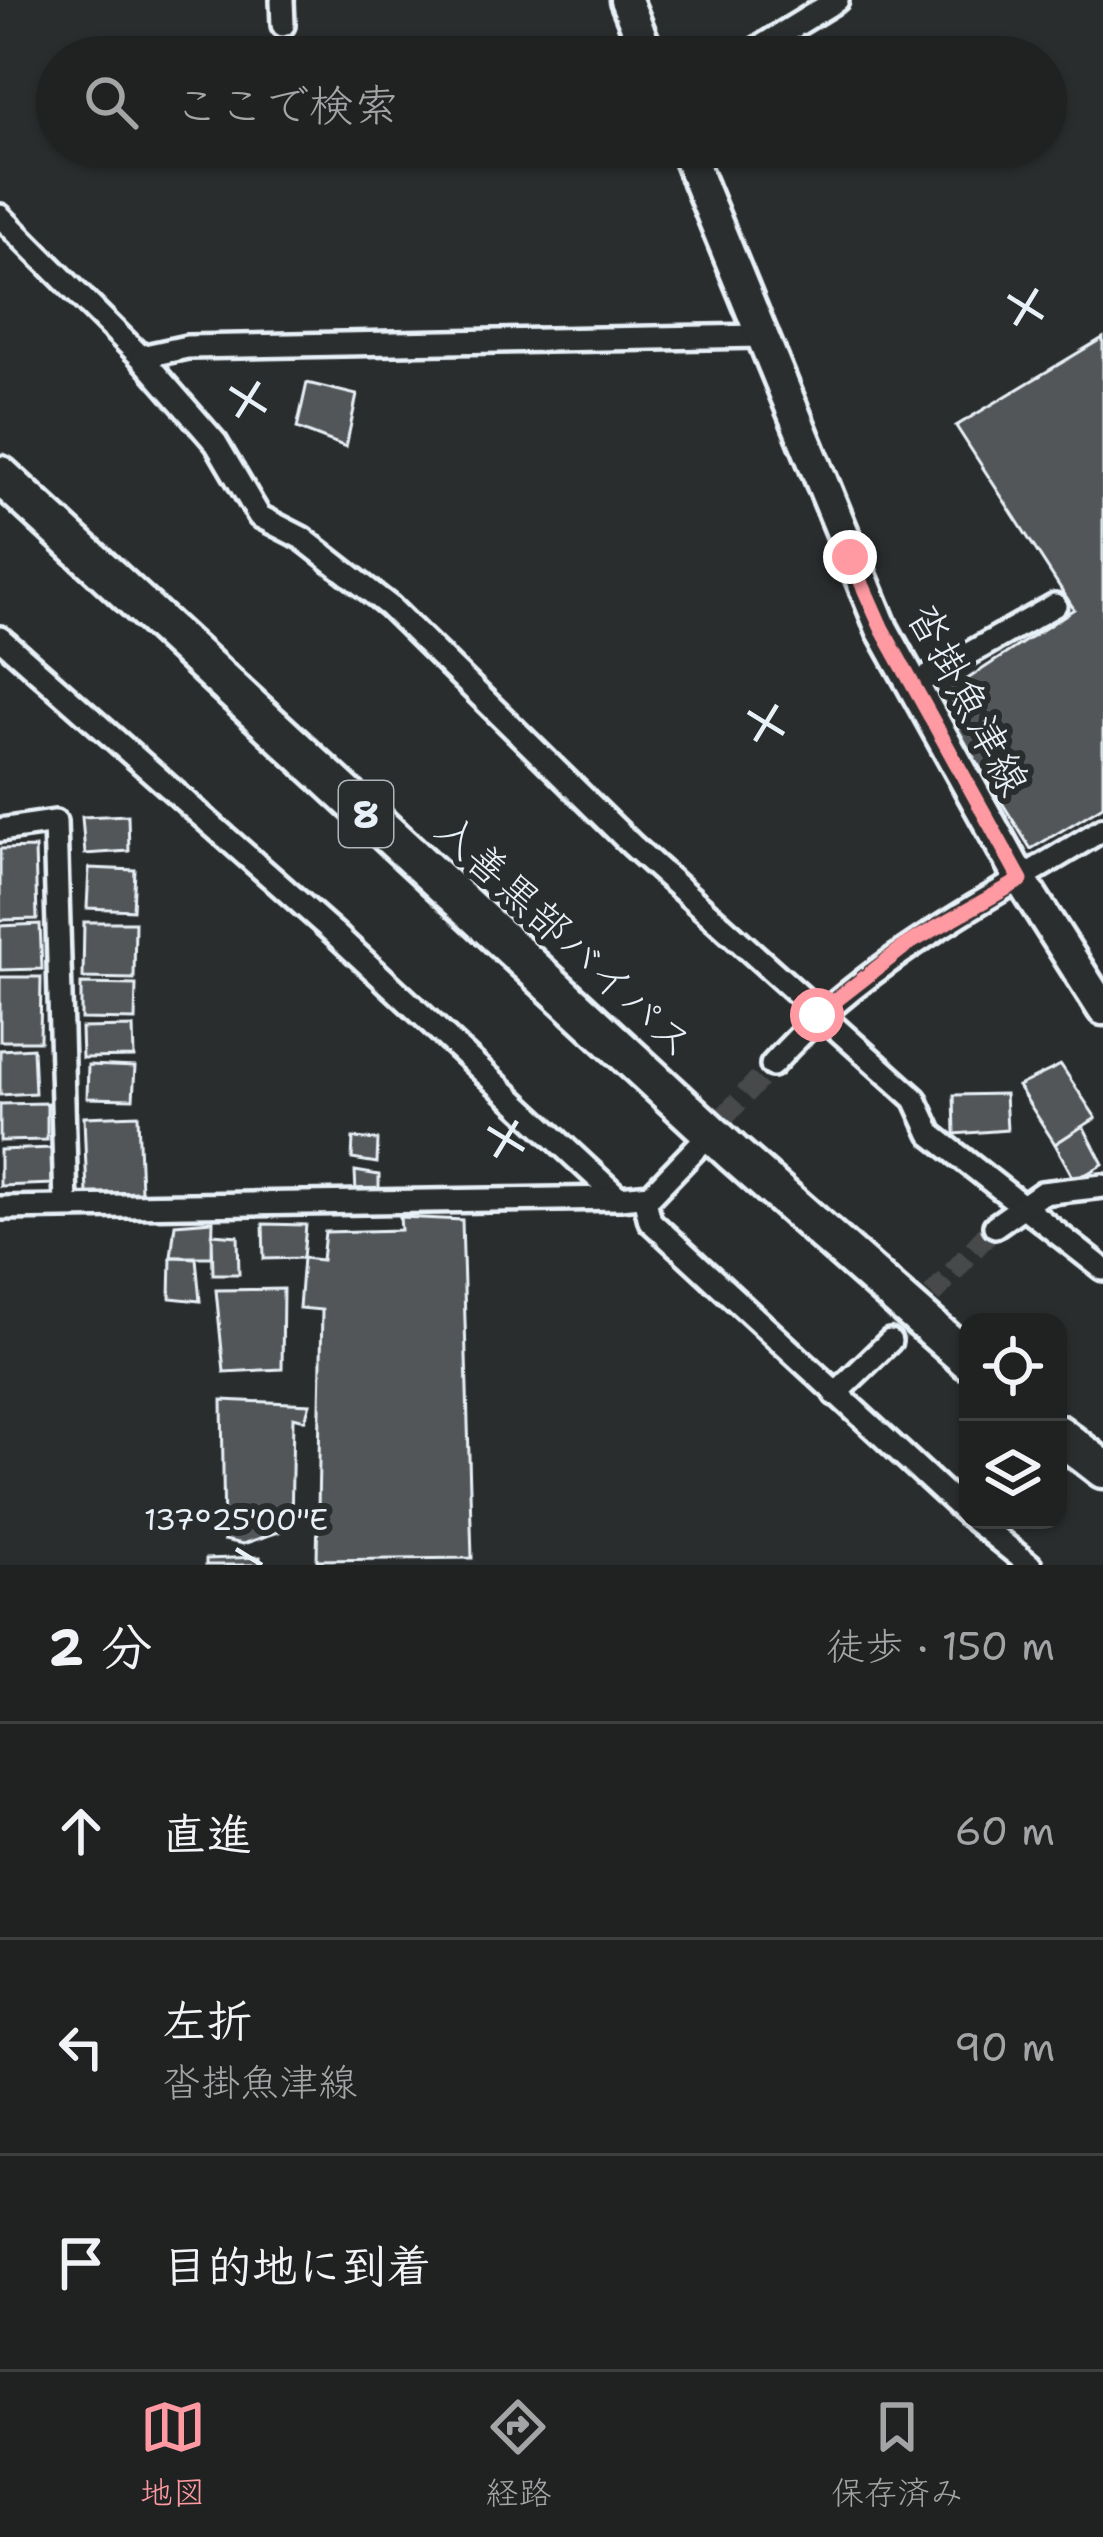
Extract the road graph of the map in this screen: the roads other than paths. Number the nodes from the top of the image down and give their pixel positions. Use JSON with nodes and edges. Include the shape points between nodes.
{"nodes":[{"id":1,"x":282,"y":0,"type":"edge"},
{"id":2,"x":626,"y":0,"type":"edge"},
{"id":3,"x":837,"y":0,"type":"edge"},
{"id":4,"x":283,"y":25,"type":"dead end"},
{"id":5,"x":641,"y":36,"type":"edge"},
{"id":6,"x":778,"y":36,"type":"edge"},
{"id":7,"x":693,"y":168,"type":"edge"},
{"id":8,"x":0,"y":216,"type":"edge"},
{"id":9,"x":761,"y":336,"type":"junction"},
{"id":10,"x":142,"y":357,"type":"junction"},
{"id":11,"x":0,"y":475,"type":"edge"},
{"id":12,"x":1055,"y":605,"type":"dead end"},
{"id":13,"x":0,"y":638,"type":"edge"},
{"id":14,"x":912,"y":686,"type":"junction"},
{"id":15,"x":0,"y":830,"type":"edge"},
{"id":16,"x":1103,"y":830,"type":"edge"},
{"id":17,"x":1021,"y":880,"type":"junction"},
{"id":18,"x":1103,"y":1009,"type":"edge"},
{"id":19,"x":817,"y":1015,"type":"junction"},
{"id":20,"x":772,"y":1066,"type":"tunnel mouth"},
{"id":21,"x":700,"y":1143,"type":"tunnel mouth"},
{"id":22,"x":1103,"y":1186,"type":"edge"},
{"id":23,"x":644,"y":1196,"type":"junction"},
{"id":24,"x":619,"y":1198,"type":"junction"},
{"id":25,"x":1019,"y":1204,"type":"junction"},
{"id":26,"x":66,"y":1206,"type":"junction"},
{"id":27,"x":0,"y":1208,"type":"edge"},
{"id":28,"x":995,"y":1226,"type":"tunnel mouth"},
{"id":29,"x":1103,"y":1269,"type":"edge"},
{"id":30,"x":890,"y":1341,"type":"tunnel mouth"},
{"id":31,"x":959,"y":1352,"type":"edge"},
{"id":32,"x":835,"y":1394,"type":"junction"},
{"id":33,"x":1067,"y":1441,"type":"edge"},
{"id":34,"x":1103,"y":1468,"type":"edge"},
{"id":35,"x":959,"y":1506,"type":"edge"},
{"id":36,"x":986,"y":1529,"type":"edge"},
{"id":37,"x":1030,"y":1565,"type":"edge"}],
"edges":[{"from":1,"to":4,"type":"street"},
{"from":2,"to":5,"type":"main road"},
{"from":3,"to":6,"type":"street"},
{"from":7,"to":9,"type":"main road","name":"沓掛魚津線"},
{"from":8,"to":10,"type":"street"},
{"from":9,"to":10,"type":"street","via":[[187,347]]},
{"from":9,"to":14,"type":"main road","name":"沓掛魚津線"},
{"from":10,"to":19,"type":"street","via":[[216,443],[259,516],[302,538],[389,606]]},
{"from":11,"to":31,"type":"highway","name":"入善黒部バイパス","number":"8"},
{"from":12,"to":14,"type":"street"},
{"from":13,"to":24,"type":"street"},
{"from":14,"to":17,"type":"main road","name":"沓掛魚津線"},
{"from":15,"to":26,"type":"street","via":[[55,822]]},
{"from":16,"to":17,"type":"street"},
{"from":17,"to":18,"type":"main road","name":"沓掛魚津線"},
{"from":17,"to":19,"type":"street","via":[[908,944]]},
{"from":19,"to":20,"type":"street"},
{"from":19,"to":25,"type":"street","via":[[915,1099],[931,1134]]},
{"from":21,"to":23,"type":"street"},
{"from":22,"to":25,"type":"street","via":[[1042,1192]]},
{"from":23,"to":24,"type":"street"},
{"from":23,"to":32,"type":"street","via":[[650,1221]]},
{"from":24,"to":26,"type":"street"},
{"from":25,"to":28,"type":"street"},
{"from":25,"to":29,"type":"street"},
{"from":26,"to":27,"type":"street"},
{"from":30,"to":32,"type":"street"},
{"from":32,"to":35,"type":"street"},
{"from":33,"to":34,"type":"highway"},
{"from":36,"to":37,"type":"street"}]}
